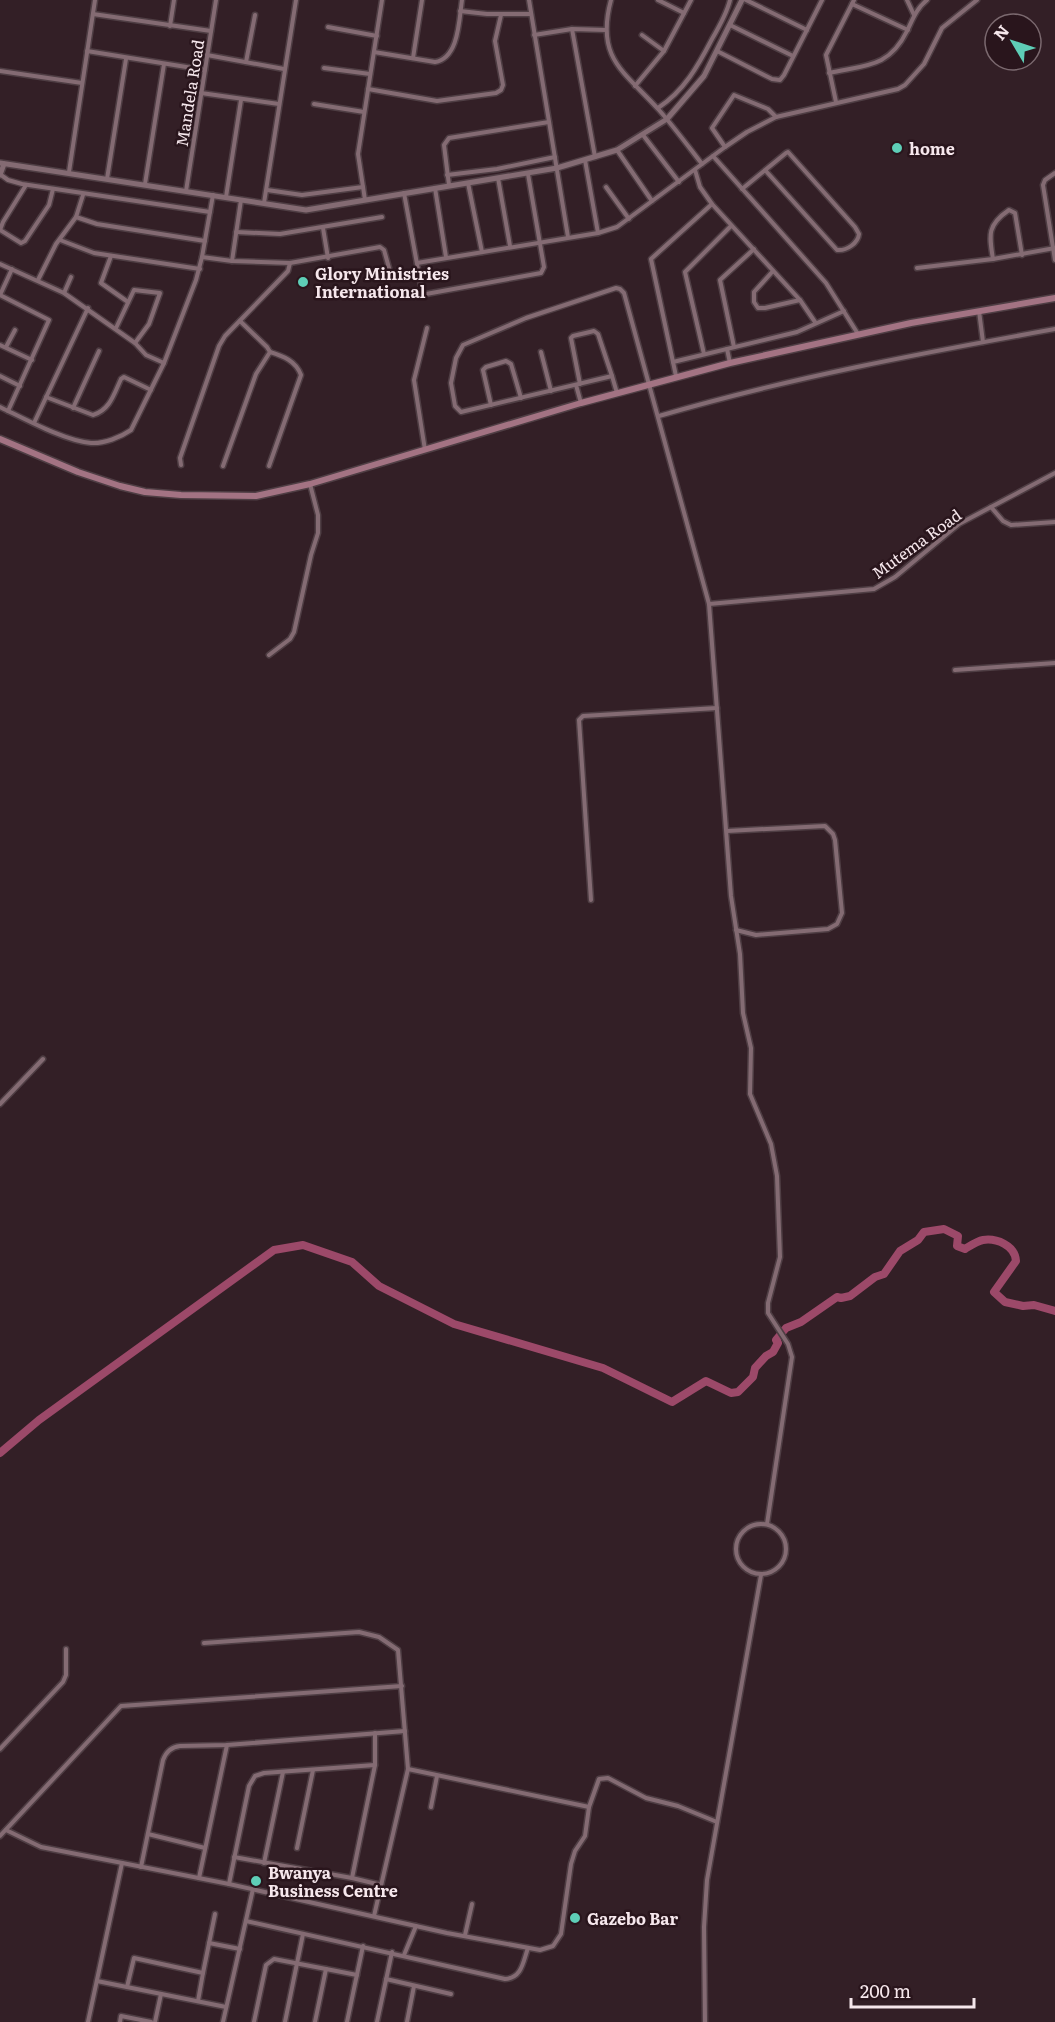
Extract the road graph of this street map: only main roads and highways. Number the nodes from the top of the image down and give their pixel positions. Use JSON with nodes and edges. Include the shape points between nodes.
{"nodes":[{"id":1,"x":1055,"y":298,"type":"edge"},
{"id":2,"x":0,"y":439,"type":"edge"}],
"edges":[{"from":1,"to":2,"type":"main road","via":[[858,334],[676,376],[310,484],[256,496],[145,492],[78,472]]}]}
